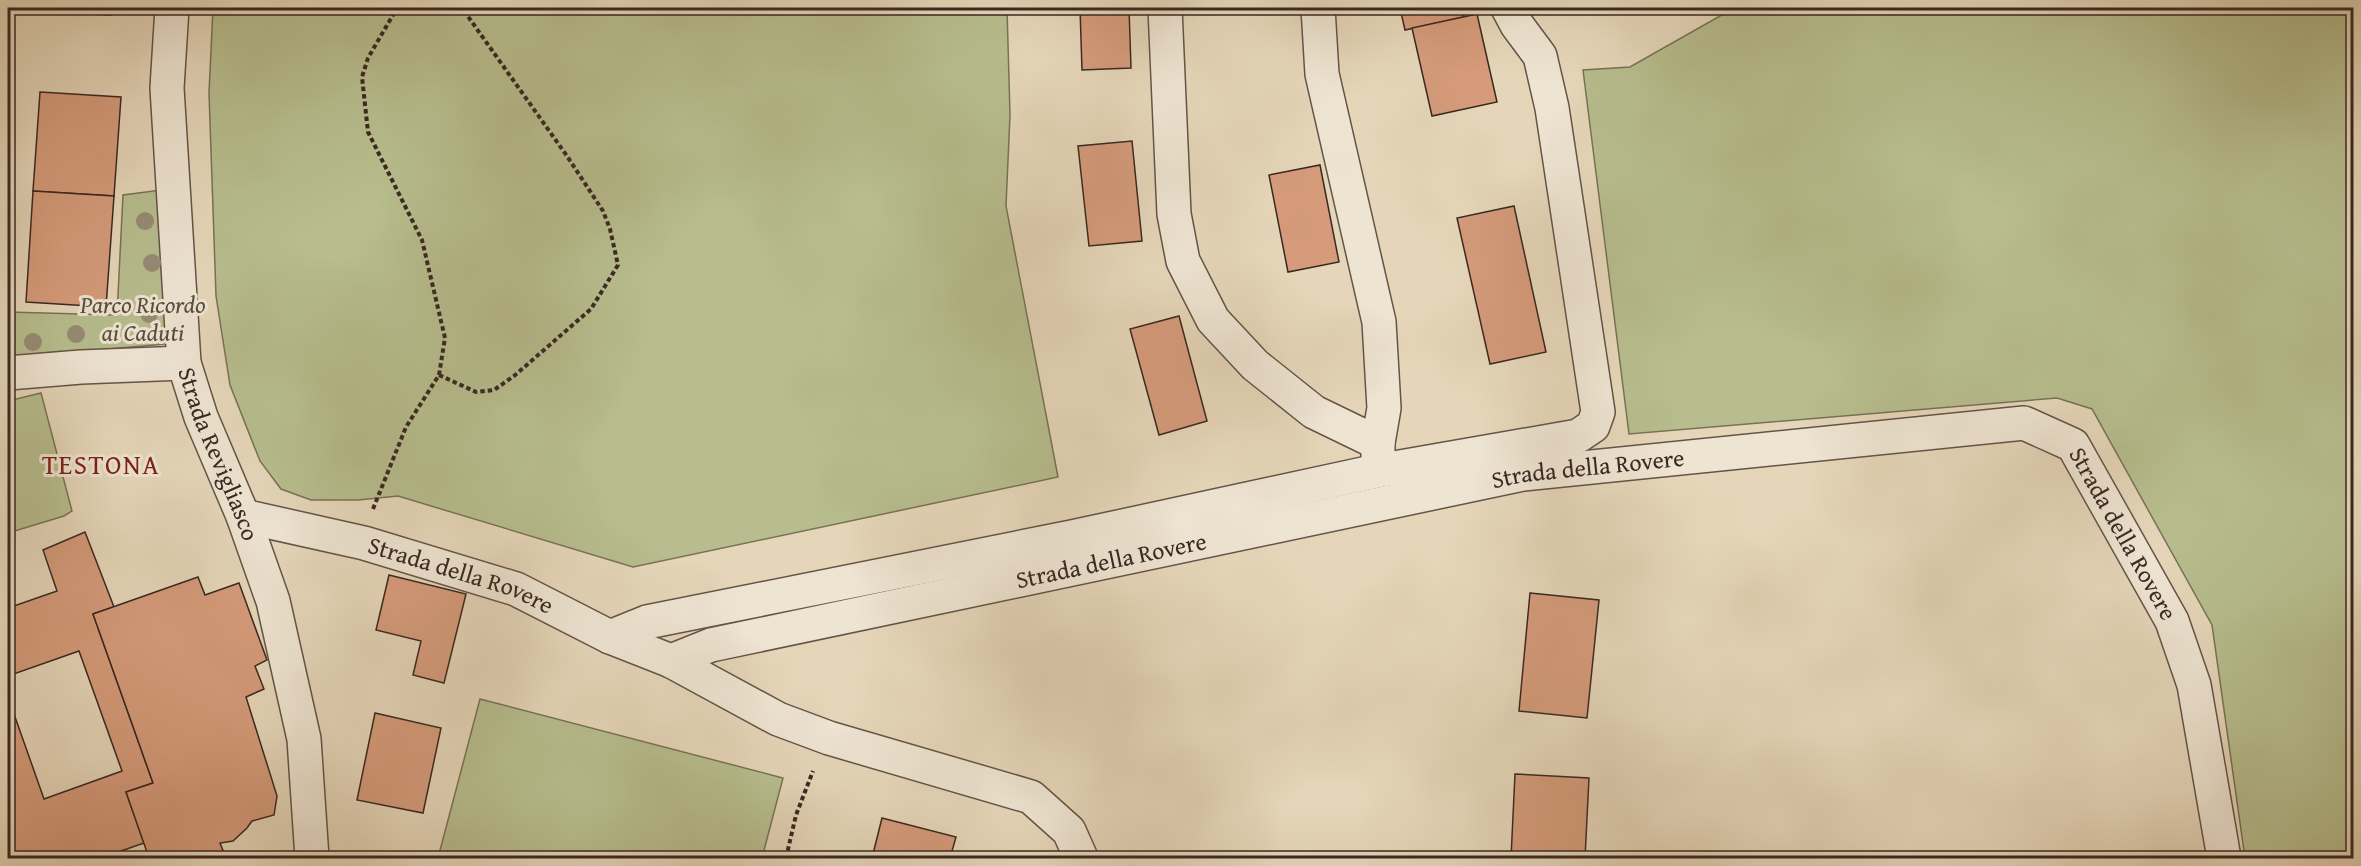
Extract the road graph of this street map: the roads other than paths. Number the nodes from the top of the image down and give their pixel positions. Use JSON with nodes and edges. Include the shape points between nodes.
{"nodes":[{"id":1,"x":172,"y":8,"type":"edge"},
{"id":2,"x":1165,"y":8,"type":"edge"},
{"id":3,"x":1318,"y":8,"type":"edge"},
{"id":4,"x":1508,"y":8,"type":"edge"},
{"id":5,"x":184,"y":363,"type":"junction"},
{"id":6,"x":8,"y":373,"type":"edge"},
{"id":7,"x":1378,"y":457,"type":"junction"},
{"id":8,"x":243,"y":516,"type":"junction"},
{"id":9,"x":610,"y":637,"type":"junction"},
{"id":10,"x":671,"y":661,"type":"junction"},
{"id":11,"x":312,"y":858,"type":"edge"},
{"id":12,"x":1081,"y":858,"type":"edge"},
{"id":13,"x":2224,"y":858,"type":"edge"}],
"edges":[{"from":1,"to":5,"type":"street","name":"Strada Revigliasco","via":[[167,88]]},
{"from":2,"to":7,"type":"street","via":[[1174,213],[1183,261],[1213,320],[1255,365]]},
{"from":3,"to":7,"type":"street","via":[[1322,74],[1379,322],[1384,408]]},
{"from":4,"to":7,"type":"street","via":[[1540,56],[1552,108],[1598,411],[1593,426],[1578,436]]},
{"from":5,"to":6,"type":"street"},
{"from":5,"to":8,"type":"street","name":"Strada Revigliasco","via":[[201,417]]},
{"from":7,"to":9,"type":"street","via":[[1072,537],[647,622]]},
{"from":8,"to":9,"type":"street","name":"Strada della Rovere","via":[[364,543],[516,589]]},
{"from":8,"to":11,"type":"street","name":"Strada Revigliasco","via":[[273,601],[304,739]]},
{"from":9,"to":10,"type":"street","name":"Strada della Rovere"},
{"from":10,"to":12,"type":"street","name":"Strada della Rovere","via":[[778,719],[1031,797],[1069,831]]},
{"from":10,"to":13,"type":"street","name":"Strada della Rovere","via":[[711,645],[1522,474],[2024,423],[2073,445],[2172,621],[2194,685]]}]}
